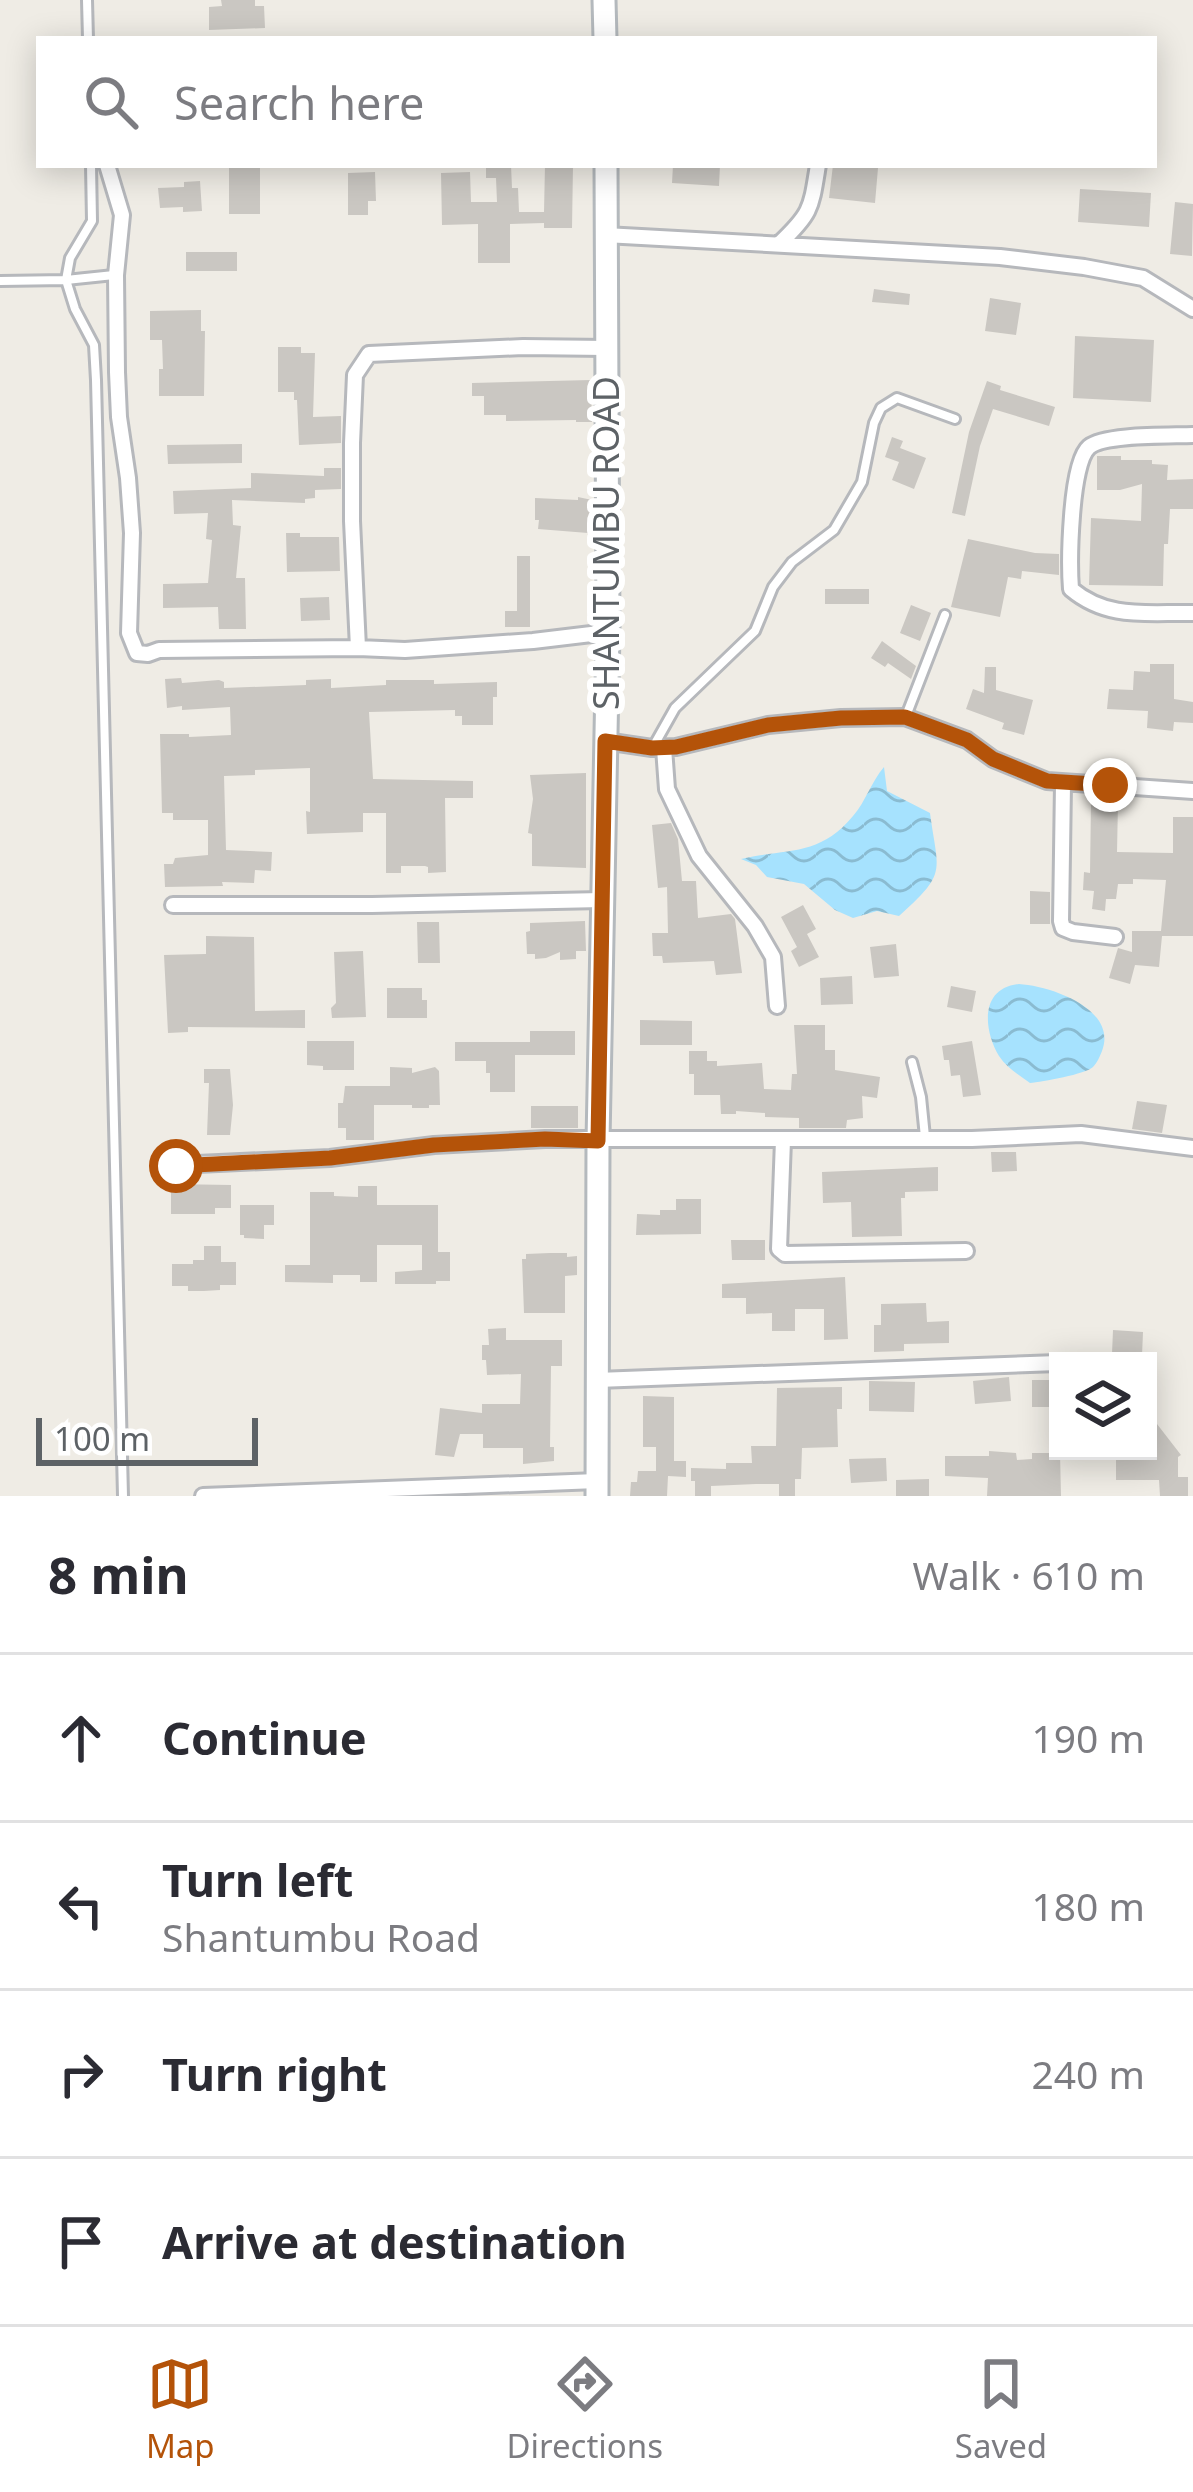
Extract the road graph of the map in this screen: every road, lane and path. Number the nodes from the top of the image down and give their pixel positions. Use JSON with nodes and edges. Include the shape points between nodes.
{"nodes":[{"id":1,"x":87,"y":0,"type":"edge"},
{"id":2,"x":604,"y":0,"type":"edge"},
{"id":3,"x":88,"y":36,"type":"edge"},
{"id":4,"x":604,"y":36,"type":"edge"},
{"id":5,"x":91,"y":168,"type":"edge"},
{"id":6,"x":108,"y":168,"type":"edge"},
{"id":7,"x":606,"y":168,"type":"edge"},
{"id":8,"x":818,"y":168,"type":"edge"},
{"id":9,"x":605,"y":236,"type":"junction"},
{"id":10,"x":779,"y":244,"type":"junction"},
{"id":11,"x":116,"y":275,"type":"junction"},
{"id":12,"x":66,"y":280,"type":"junction"},
{"id":13,"x":0,"y":281,"type":"edge"},
{"id":14,"x":1193,"y":309,"type":"edge"},
{"id":15,"x":608,"y":348,"type":"junction"},
{"id":16,"x":956,"y":419,"type":"dead end"},
{"id":17,"x":1193,"y":435,"type":"edge"},
{"id":18,"x":1193,"y":613,"type":"edge"},
{"id":19,"x":944,"y":615,"type":"dead end"},
{"id":20,"x":608,"y":632,"type":"junction"},
{"id":21,"x":358,"y":647,"type":"junction"},
{"id":22,"x":905,"y":717,"type":"junction"},
{"id":23,"x":605,"y":741,"type":"junction"},
{"id":24,"x":658,"y":748,"type":"junction"},
{"id":25,"x":1063,"y":784,"type":"junction"},
{"id":26,"x":1193,"y":791,"type":"edge"},
{"id":27,"x":602,"y":900,"type":"junction"},
{"id":28,"x":173,"y":905,"type":"dead end"},
{"id":29,"x":1114,"y":938,"type":"dead end"},
{"id":30,"x":776,"y":1006,"type":"dead end"},
{"id":31,"x":912,"y":1063,"type":"dead end"},
{"id":32,"x":926,"y":1139,"type":"junction"},
{"id":33,"x":783,"y":1140,"type":"junction"},
{"id":34,"x":598,"y":1141,"type":"junction"},
{"id":35,"x":1193,"y":1148,"type":"edge"},
{"id":36,"x":176,"y":1166,"type":"dead end"},
{"id":37,"x":966,"y":1251,"type":"dead end"},
{"id":38,"x":1049,"y":1363,"type":"edge"},
{"id":39,"x":597,"y":1380,"type":"junction"},
{"id":40,"x":597,"y":1488,"type":"edge"},
{"id":41,"x":123,"y":1496,"type":"edge"},
{"id":42,"x":203,"y":1496,"type":"edge"}],
"edges":[{"from":1,"to":3,"type":"lane"},
{"from":2,"to":4,"type":"street"},
{"from":5,"to":12,"type":"lane","via":[[92,221]]},
{"from":6,"to":11,"type":"street","via":[[122,215]]},
{"from":7,"to":9,"type":"street","name":"SHANTUMBU ROAD"},
{"from":8,"to":10,"type":"street","via":[[811,210]]},
{"from":9,"to":10,"type":"street"},
{"from":9,"to":15,"type":"street","name":"SHANTUMBU ROAD"},
{"from":10,"to":14,"type":"street","via":[[1084,267],[1143,278]]},
{"from":11,"to":12,"type":"lane"},
{"from":11,"to":21,"type":"street","via":[[136,653]]},
{"from":12,"to":13,"type":"lane"},
{"from":12,"to":41,"type":"lane","via":[[94,345],[96,380]]},
{"from":15,"to":20,"type":"street","name":"SHANTUMBU ROAD"},
{"from":15,"to":21,"type":"street","via":[[369,354],[355,375],[352,443]]},
{"from":16,"to":24,"type":"lane","via":[[897,398],[881,408],[862,482],[834,530],[791,562],[755,631],[675,708]]},
{"from":17,"to":18,"type":"street","via":[[1087,448],[1070,564],[1071,589],[1088,603],[1112,612]]},
{"from":19,"to":22,"type":"lane"},
{"from":20,"to":21,"type":"street"},
{"from":20,"to":23,"type":"street","name":"SHANTUMBU ROAD"},
{"from":22,"to":24,"type":"street","via":[[768,725]]},
{"from":22,"to":25,"type":"street"},
{"from":23,"to":24,"type":"street"},
{"from":23,"to":27,"type":"street","name":"SHANTUMBU ROAD"},
{"from":24,"to":30,"type":"street","via":[[667,789],[699,856],[773,957]]},
{"from":25,"to":26,"type":"street"},
{"from":25,"to":29,"type":"street","via":[[1060,921],[1073,932]]},
{"from":27,"to":28,"type":"street"},
{"from":27,"to":34,"type":"street","name":"SHANTUMBU ROAD"},
{"from":31,"to":32,"type":"lane"},
{"from":32,"to":33,"type":"street"},
{"from":32,"to":35,"type":"street","via":[[1081,1135]]},
{"from":33,"to":34,"type":"street"},
{"from":33,"to":37,"type":"street","via":[[785,1254]]},
{"from":34,"to":36,"type":"street"},
{"from":34,"to":39,"type":"street","name":"SHANTUMBU ROAD"},
{"from":38,"to":39,"type":"street"},
{"from":39,"to":40,"type":"street","name":"SHANTUMBU ROAD"},
{"from":40,"to":42,"type":"street"}]}
